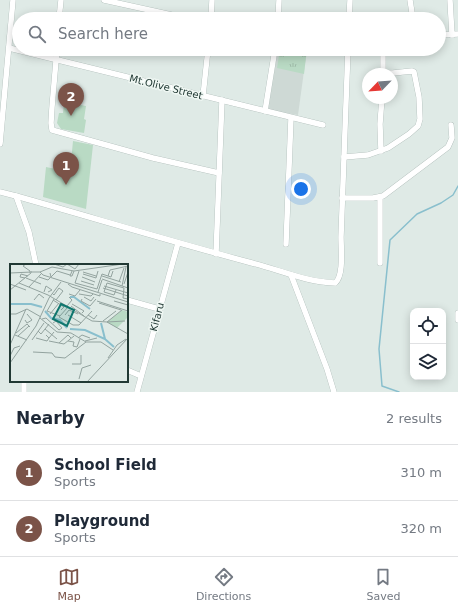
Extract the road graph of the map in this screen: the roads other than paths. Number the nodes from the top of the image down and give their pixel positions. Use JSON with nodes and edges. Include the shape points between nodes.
{"nodes":[{"id":1,"x":13,"y":0,"type":"edge"},
{"id":2,"x":61,"y":0,"type":"edge"},
{"id":3,"x":104,"y":0,"type":"edge"},
{"id":4,"x":212,"y":0,"type":"edge"},
{"id":5,"x":279,"y":0,"type":"edge"},
{"id":6,"x":350,"y":0,"type":"edge"},
{"id":7,"x":410,"y":0,"type":"edge"},
{"id":8,"x":450,"y":0,"type":"edge"},
{"id":9,"x":60,"y":12,"type":"edge"},
{"id":10,"x":158,"y":12,"type":"edge"},
{"id":11,"x":211,"y":12,"type":"edge"},
{"id":12,"x":278,"y":12,"type":"edge"},
{"id":13,"x":349,"y":12,"type":"edge"},
{"id":14,"x":412,"y":12,"type":"edge"},
{"id":15,"x":455,"y":35,"type":"edge"},
{"id":16,"x":9,"y":48,"type":"junction"},
{"id":17,"x":12,"y":49,"type":"edge"},
{"id":18,"x":43,"y":56,"type":"edge"},
{"id":19,"x":56,"y":56,"type":"edge"},
{"id":20,"x":207,"y":56,"type":"edge"},
{"id":21,"x":274,"y":56,"type":"edge"},
{"id":22,"x":348,"y":56,"type":"edge"},
{"id":23,"x":384,"y":56,"type":"edge"},
{"id":24,"x":56,"y":59,"type":"junction"},
{"id":25,"x":383,"y":68,"type":"edge"},
{"id":26,"x":398,"y":72,"type":"edge"},
{"id":27,"x":203,"y":96,"type":"junction"},
{"id":28,"x":222,"y":100,"type":"junction"},
{"id":29,"x":382,"y":104,"type":"edge"},
{"id":30,"x":265,"y":111,"type":"junction"},
{"id":31,"x":291,"y":118,"type":"junction"},
{"id":32,"x":323,"y":125,"type":"dead end"},
{"id":33,"x":451,"y":125,"type":"dead end"},
{"id":34,"x":0,"y":144,"type":"edge"},
{"id":35,"x":381,"y":151,"type":"junction"},
{"id":36,"x":344,"y":156,"type":"junction"},
{"id":37,"x":219,"y":173,"type":"junction"},
{"id":38,"x":0,"y":192,"type":"edge"},
{"id":39,"x":16,"y":196,"type":"junction"},
{"id":40,"x":380,"y":197,"type":"junction"},
{"id":41,"x":342,"y":198,"type":"junction"},
{"id":42,"x":178,"y":243,"type":"junction"},
{"id":43,"x":286,"y":244,"type":"dead end"},
{"id":44,"x":216,"y":254,"type":"junction"},
{"id":45,"x":380,"y":263,"type":"dead end"},
{"id":46,"x":36,"y":264,"type":"edge"},
{"id":47,"x":292,"y":275,"type":"junction"},
{"id":48,"x":128,"y":300,"type":"edge"},
{"id":49,"x":159,"y":309,"type":"junction"},
{"id":50,"x":458,"y":313,"type":"edge"},
{"id":51,"x":458,"y":320,"type":"edge"},
{"id":52,"x":128,"y":370,"type":"edge"},
{"id":53,"x":141,"y":376,"type":"junction"},
{"id":54,"x":137,"y":392,"type":"edge"},
{"id":55,"x":334,"y":392,"type":"edge"}],
"edges":[{"from":1,"to":16,"type":"street"},
{"from":2,"to":9,"type":"street"},
{"from":3,"to":10,"type":"street"},
{"from":4,"to":11,"type":"street"},
{"from":5,"to":12,"type":"street"},
{"from":6,"to":13,"type":"street"},
{"from":7,"to":14,"type":"street"},
{"from":8,"to":15,"type":"street"},
{"from":16,"to":17,"type":"street","name":"Mt.Olive Street"},
{"from":16,"to":34,"type":"street"},
{"from":18,"to":24,"type":"street","name":"Mt.Olive Street"},
{"from":19,"to":24,"type":"street"},
{"from":20,"to":27,"type":"street"},
{"from":21,"to":30,"type":"street"},
{"from":22,"to":36,"type":"street"},
{"from":23,"to":25,"type":"street"},
{"from":24,"to":27,"type":"street","name":"Mt.Olive Street"},
{"from":24,"to":37,"type":"street","via":[[52,130]]},
{"from":26,"to":35,"type":"street","via":[[414,72],[420,122],[414,130]]},
{"from":27,"to":28,"type":"street","name":"Mt.Olive Street"},
{"from":28,"to":30,"type":"street","name":"Mt.Olive Street"},
{"from":28,"to":37,"type":"street"},
{"from":29,"to":35,"type":"street"},
{"from":30,"to":31,"type":"street","name":"Mt.Olive Street"},
{"from":31,"to":32,"type":"street","name":"Mt.Olive Street"},
{"from":31,"to":43,"type":"street"},
{"from":33,"to":40,"type":"street","via":[[452,138],[448,147]]},
{"from":35,"to":36,"type":"street","via":[[354,157]]},
{"from":36,"to":41,"type":"street"},
{"from":37,"to":44,"type":"street"},
{"from":38,"to":39,"type":"street"},
{"from":39,"to":42,"type":"street"},
{"from":39,"to":46,"type":"street","via":[[29,232]]},
{"from":40,"to":41,"type":"street"},
{"from":40,"to":45,"type":"street"},
{"from":41,"to":47,"type":"street","via":[[340,272],[337,282],[327,283]]},
{"from":42,"to":44,"type":"street"},
{"from":42,"to":49,"type":"street","name":"Kifaru"},
{"from":44,"to":47,"type":"street"},
{"from":47,"to":55,"type":"street"},
{"from":48,"to":49,"type":"street"},
{"from":49,"to":53,"type":"street","name":"Kifaru"},
{"from":50,"to":51,"type":"street"},
{"from":52,"to":53,"type":"street"},
{"from":53,"to":54,"type":"street","name":"Kifaru"}]}
